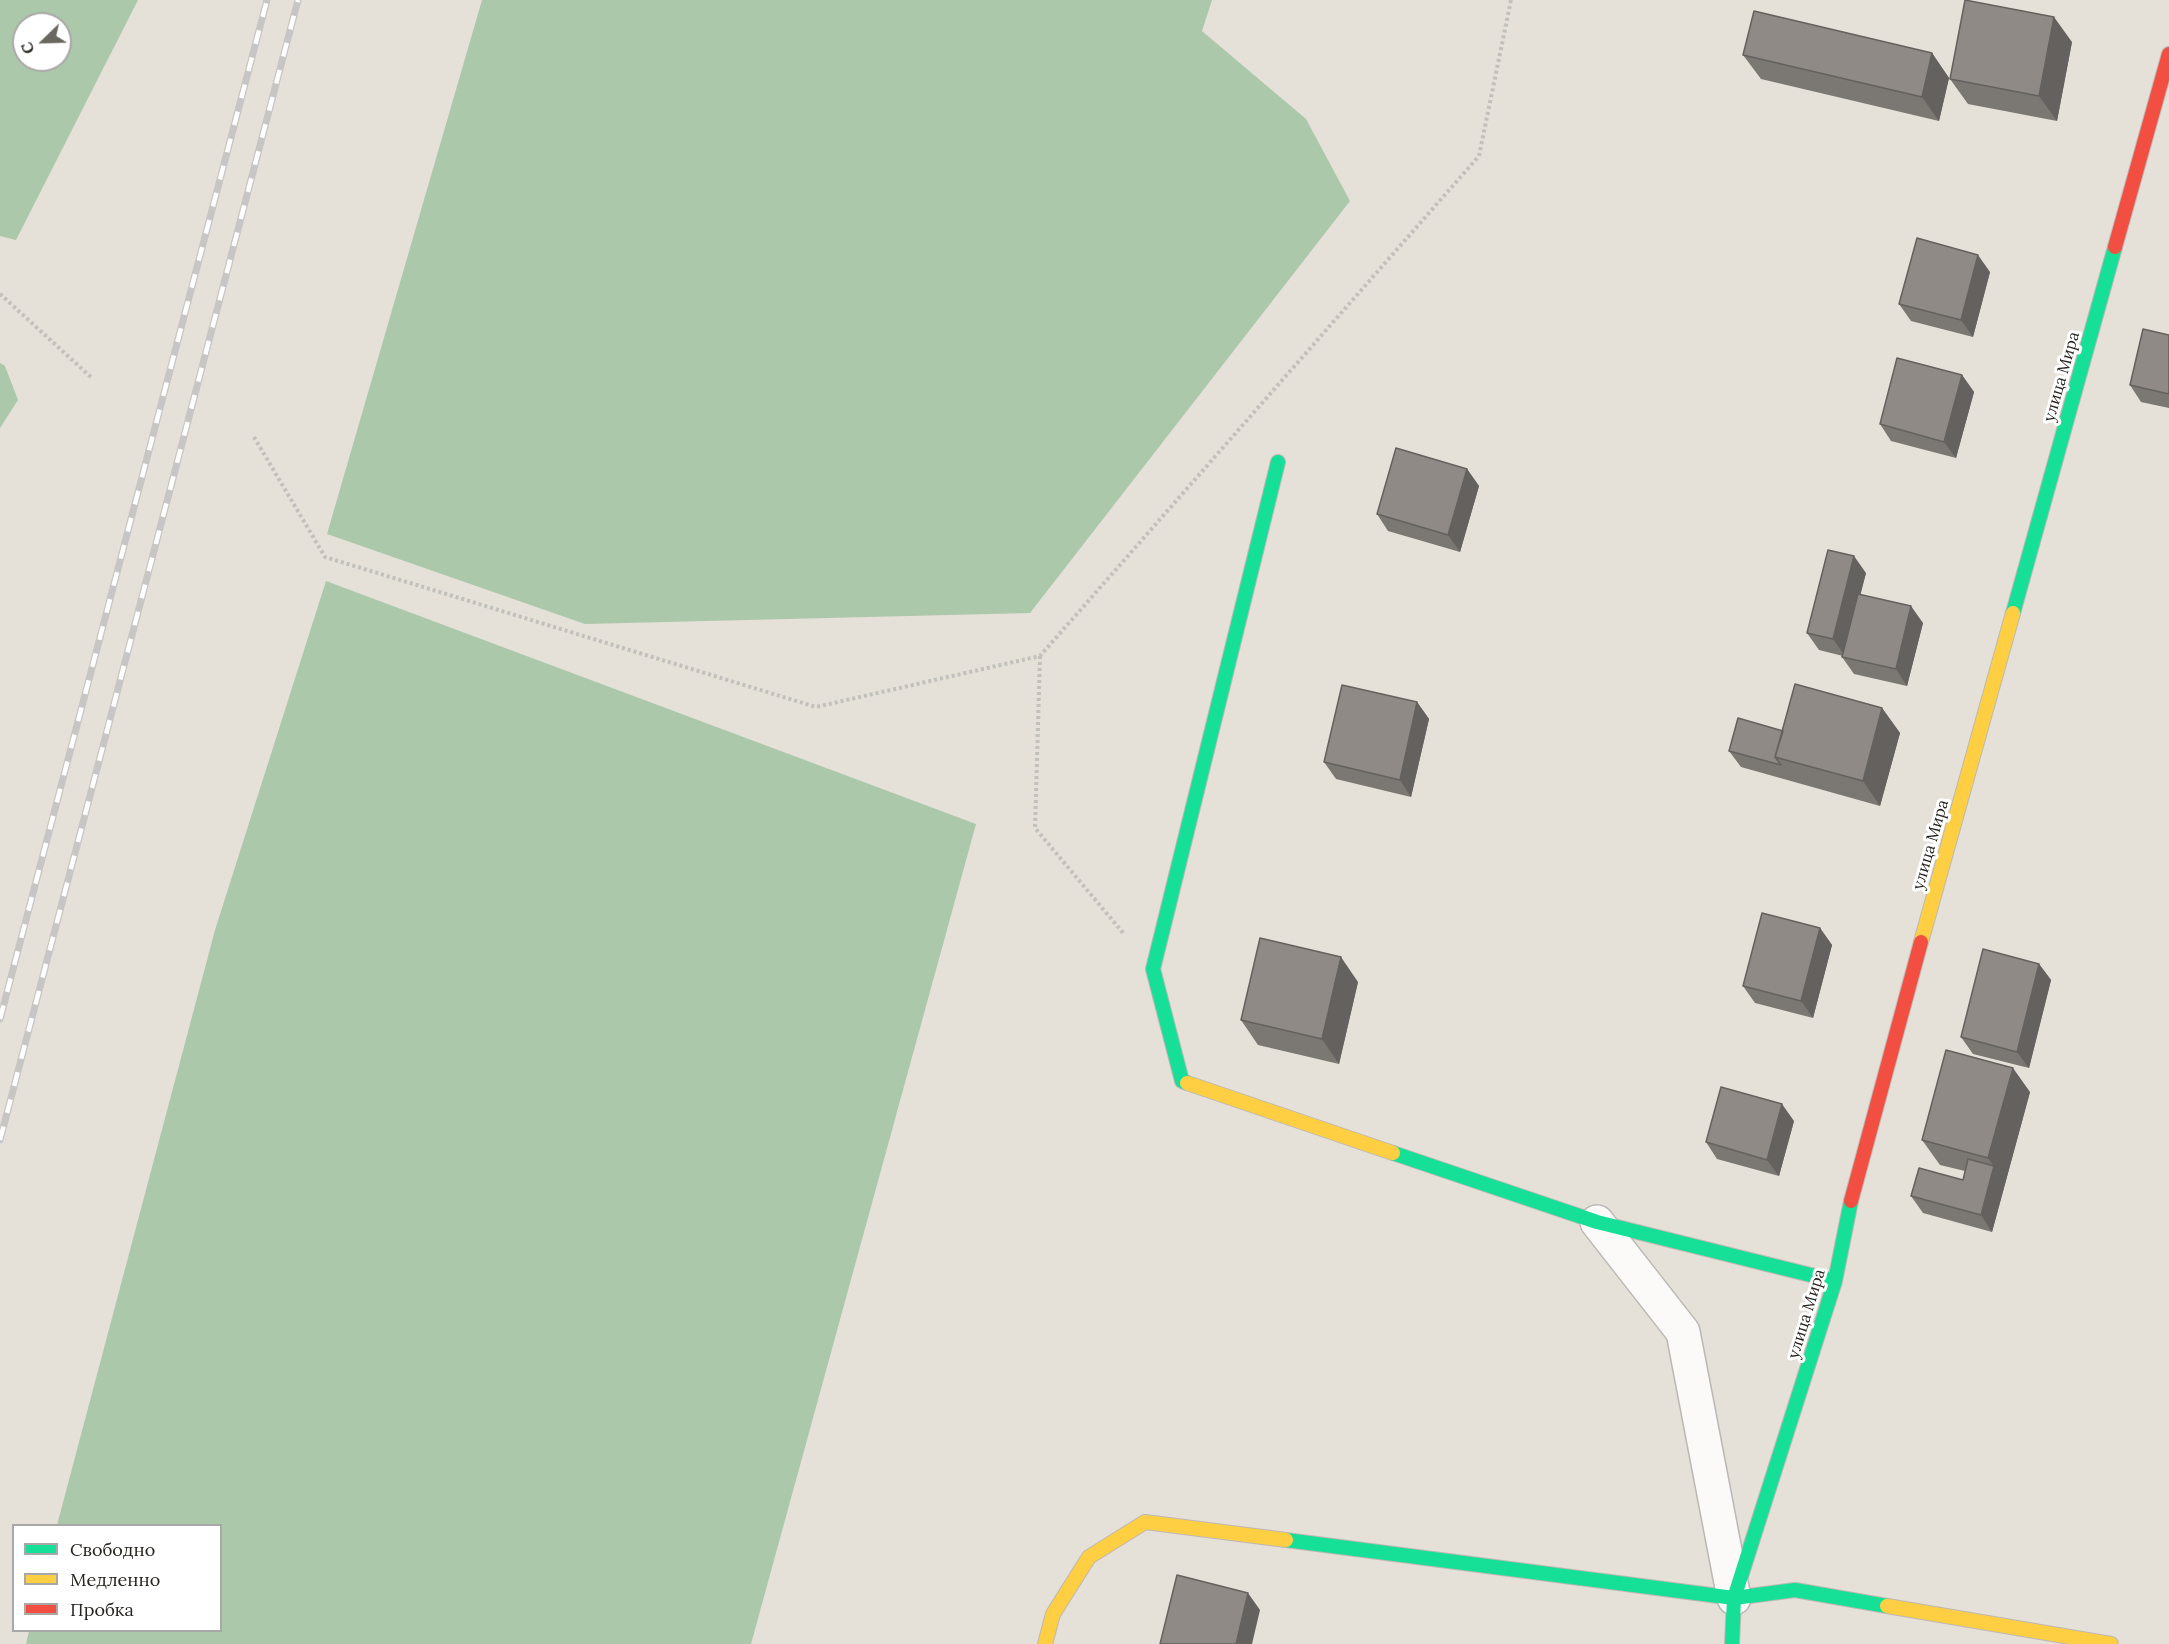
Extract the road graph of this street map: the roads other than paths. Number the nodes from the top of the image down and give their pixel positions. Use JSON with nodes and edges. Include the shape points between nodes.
{"nodes":[{"id":1,"x":2169,"y":54,"type":"edge"},
{"id":2,"x":1278,"y":462,"type":"dead end"},
{"id":3,"x":1597,"y":1222,"type":"junction"},
{"id":4,"x":1835,"y":1281,"type":"junction"},
{"id":5,"x":1734,"y":1598,"type":"junction"},
{"id":6,"x":1045,"y":1644,"type":"edge"},
{"id":7,"x":1732,"y":1644,"type":"edge"},
{"id":8,"x":2111,"y":1644,"type":"edge"}],
"edges":[{"from":1,"to":4,"type":"street","name":"улица Мира","via":[[1856,1173]]},
{"from":2,"to":3,"type":"street","via":[[1153,969],[1182,1081]]},
{"from":3,"to":4,"type":"street"},
{"from":3,"to":5,"type":"street","via":[[1683,1332]]},
{"from":4,"to":5,"type":"street","name":"улица Мира"},
{"from":5,"to":6,"type":"street","via":[[1145,1522],[1089,1557],[1053,1614]]},
{"from":5,"to":7,"type":"street","name":"улица Мира"},
{"from":5,"to":8,"type":"street","via":[[1795,1590]]}]}
